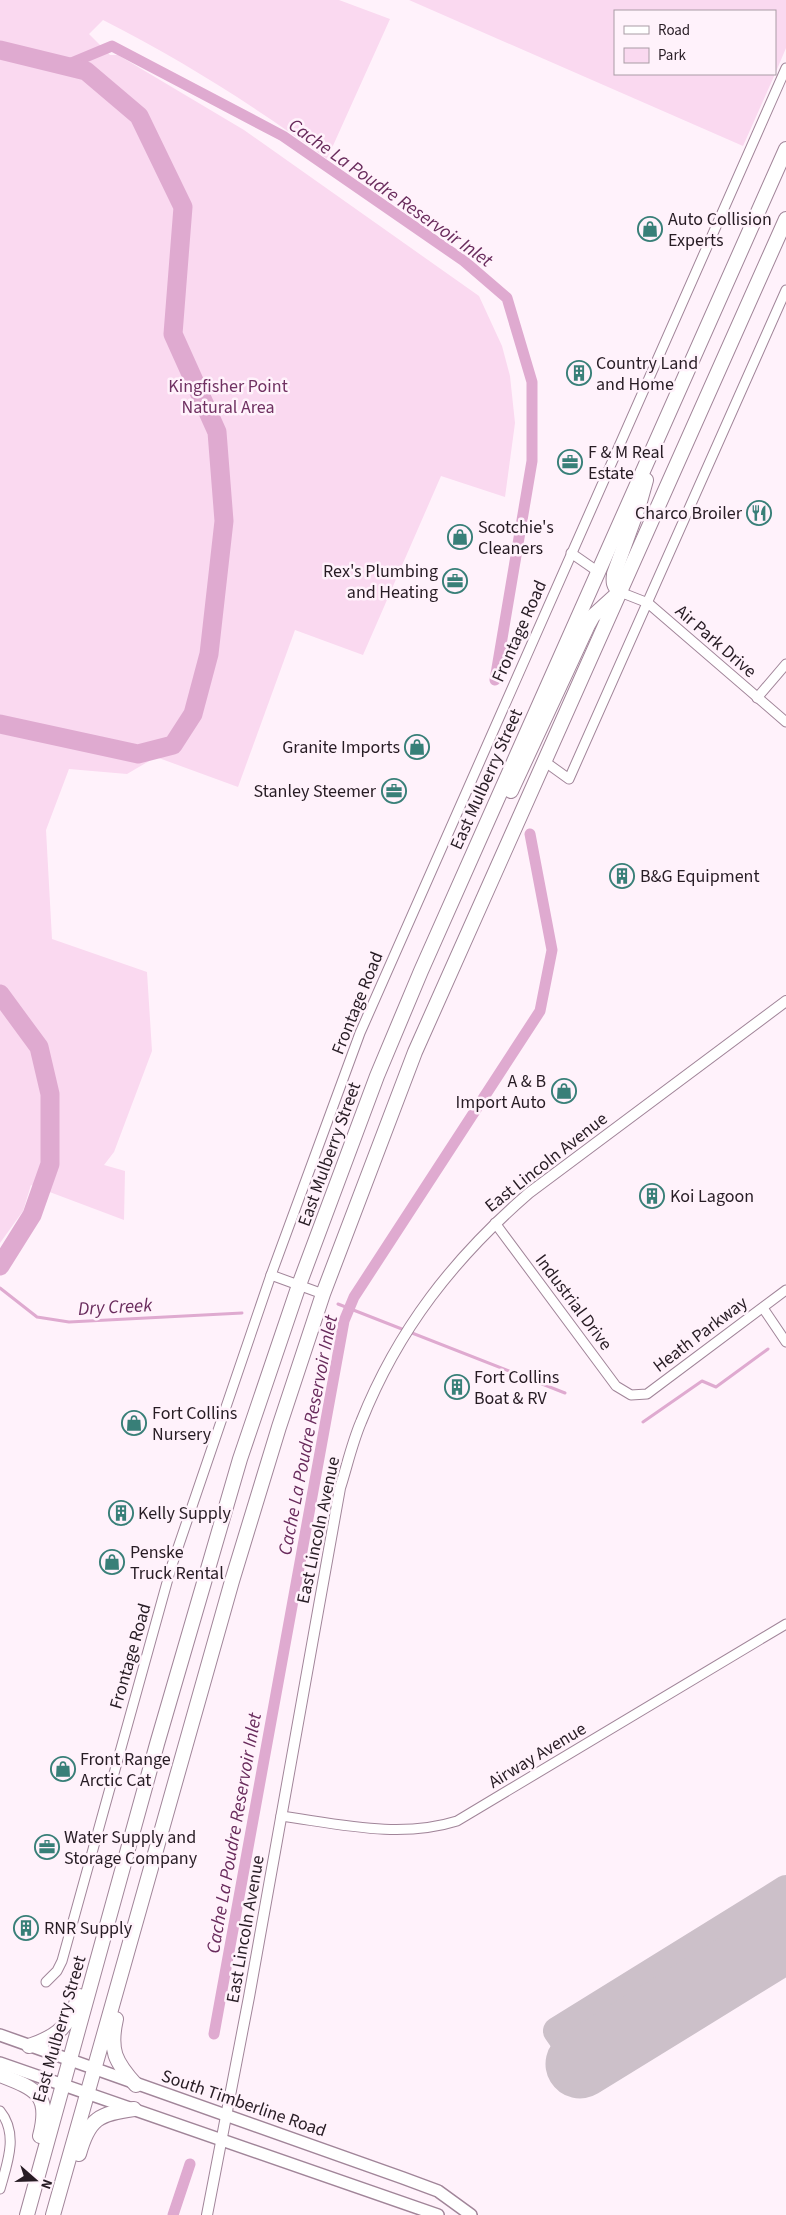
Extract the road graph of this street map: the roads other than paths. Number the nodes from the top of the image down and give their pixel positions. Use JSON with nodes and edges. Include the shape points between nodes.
{"nodes":[{"id":1,"x":786,"y":68,"type":"edge"},
{"id":2,"x":786,"y":149,"type":"edge"},
{"id":3,"x":786,"y":219,"type":"edge"},
{"id":4,"x":786,"y":290,"type":"edge"},
{"id":5,"x":658,"y":435,"type":"junction"},
{"id":6,"x":572,"y":553,"type":"junction"},
{"id":7,"x":597,"y":571,"type":"junction"},
{"id":8,"x":620,"y":592,"type":"junction"},
{"id":9,"x":648,"y":603,"type":"junction"},
{"id":10,"x":786,"y":664,"type":"edge"},
{"id":11,"x":757,"y":698,"type":"junction"},
{"id":12,"x":786,"y":722,"type":"edge"},
{"id":13,"x":544,"y":761,"type":"junction"},
{"id":14,"x":457,"y":893,"type":"junction"},
{"id":15,"x":786,"y":1001,"type":"edge"},
{"id":16,"x":495,"y":1223,"type":"junction"},
{"id":17,"x":271,"y":1275,"type":"junction"},
{"id":18,"x":299,"y":1285,"type":"junction"},
{"id":19,"x":786,"y":1290,"type":"edge"},
{"id":20,"x":323,"y":1294,"type":"junction"},
{"id":21,"x":763,"y":1308,"type":"junction"},
{"id":22,"x":786,"y":1342,"type":"edge"},
{"id":23,"x":631,"y":1395,"type":"joint"},
{"id":24,"x":786,"y":1624,"type":"edge"},
{"id":25,"x":145,"y":1792,"type":"junction"},
{"id":26,"x":281,"y":1816,"type":"junction"},
{"id":27,"x":156,"y":1847,"type":"junction"},
{"id":28,"x":46,"y":1982,"type":"dead end"},
{"id":29,"x":0,"y":2035,"type":"edge"},
{"id":30,"x":29,"y":2046,"type":"junction"},
{"id":31,"x":70,"y":2061,"type":"junction"},
{"id":32,"x":0,"y":2063,"type":"edge"},
{"id":33,"x":94,"y":2070,"type":"junction"},
{"id":34,"x":0,"y":2075,"type":"edge"},
{"id":35,"x":63,"y":2084,"type":"junction"},
{"id":36,"x":136,"y":2085,"type":"junction"},
{"id":37,"x":87,"y":2093,"type":"junction"},
{"id":38,"x":134,"y":2109,"type":"junction"},
{"id":39,"x":0,"y":2111,"type":"edge"},
{"id":40,"x":227,"y":2115,"type":"junction"},
{"id":41,"x":222,"y":2140,"type":"junction"},
{"id":42,"x":0,"y":2189,"type":"edge"},
{"id":43,"x":20,"y":2215,"type":"edge"},
{"id":44,"x":27,"y":2215,"type":"edge"},
{"id":45,"x":53,"y":2215,"type":"edge"},
{"id":46,"x":62,"y":2215,"type":"edge"},
{"id":47,"x":207,"y":2215,"type":"edge"},
{"id":48,"x":438,"y":2215,"type":"edge"},
{"id":49,"x":471,"y":2215,"type":"edge"}],
"edges":[{"from":1,"to":6,"type":"street","name":"Frontage Road"},
{"from":2,"to":5,"type":"highway","name":"East Mulberry Street"},
{"from":3,"to":8,"type":"highway"},
{"from":4,"to":9,"type":"street"},
{"from":5,"to":7,"type":"highway","name":"East Mulberry Street"},
{"from":5,"to":8,"type":"highway","via":[[639,505],[614,574],[613,582]]},
{"from":6,"to":7,"type":"street"},
{"from":6,"to":17,"type":"street","name":"Frontage Road","via":[[360,1033]]},
{"from":7,"to":14,"type":"highway","name":"East Mulberry Street"},
{"from":8,"to":9,"type":"street","name":"Air Park Drive"},
{"from":8,"to":13,"type":"highway"},
{"from":8,"to":14,"type":"highway","via":[[588,624],[515,784]]},
{"from":9,"to":11,"type":"street","name":"Air Park Drive"},
{"from":9,"to":13,"type":"street","via":[[569,780]]},
{"from":10,"to":11,"type":"street"},
{"from":11,"to":12,"type":"street","name":"Air Park Drive"},
{"from":13,"to":20,"type":"highway","via":[[415,1052]]},
{"from":14,"to":18,"type":"highway","name":"East Mulberry Street","via":[[377,1076]]},
{"from":15,"to":16,"type":"street","name":"East Lincoln Avenue","via":[[529,1193]]},
{"from":16,"to":23,"type":"street","name":"Industrial Drive","via":[[616,1386]]},
{"from":16,"to":26,"type":"street","name":"East Lincoln Avenue","via":[[452,1268],[412,1323],[382,1374],[360,1424],[340,1488]]},
{"from":17,"to":18,"type":"street"},
{"from":17,"to":28,"type":"street","name":"Frontage Road","via":[[173,1563],[62,1961]]},
{"from":18,"to":20,"type":"street"},
{"from":18,"to":25,"type":"highway","name":"East Mulberry Street","via":[[240,1459]]},
{"from":19,"to":21,"type":"street","name":"Heath Parkway"},
{"from":20,"to":27,"type":"highway","via":[[237,1563]]},
{"from":21,"to":22,"type":"street"},
{"from":21,"to":23,"type":"street","name":"Heath Parkway","via":[[647,1394]]},
{"from":24,"to":26,"type":"street","name":"Airway Avenue","via":[[457,1822],[437,1828],[379,1829]]},
{"from":25,"to":30,"type":"highway","via":[[127,1825],[74,2011],[58,2033]]},
{"from":25,"to":31,"type":"highway","name":"East Mulberry Street"},
{"from":26,"to":40,"type":"street","name":"East Lincoln Avenue"},
{"from":27,"to":33,"type":"highway"},
{"from":27,"to":36,"type":"highway","via":[[148,1904],[113,2033],[118,2062]]},
{"from":29,"to":30,"type":"main road","name":"South Timberline Road"},
{"from":30,"to":31,"type":"main road","name":"South Timberline Road"},
{"from":31,"to":33,"type":"main road","name":"South Timberline Road"},
{"from":31,"to":35,"type":"highway","name":"East Mulberry Street"},
{"from":32,"to":35,"type":"main road"},
{"from":33,"to":36,"type":"main road","name":"South Timberline Road"},
{"from":33,"to":37,"type":"highway"},
{"from":34,"to":43,"type":"highway","via":[[31,2088],[43,2106],[43,2126]]},
{"from":35,"to":37,"type":"main road"},
{"from":35,"to":44,"type":"highway","name":"East Mulberry Street"},
{"from":36,"to":40,"type":"main road","name":"South Timberline Road"},
{"from":37,"to":38,"type":"main road"},
{"from":37,"to":45,"type":"highway"},
{"from":38,"to":41,"type":"main road"},
{"from":38,"to":46,"type":"highway","via":[[108,2113],[98,2118],[88,2130]]},
{"from":39,"to":42,"type":"street","via":[[10,2136]]},
{"from":40,"to":41,"type":"street","name":"East Lincoln Avenue"},
{"from":40,"to":49,"type":"main road","name":"South Timberline Road","via":[[438,2192]]},
{"from":41,"to":47,"type":"street","name":"East Lincoln Avenue"},
{"from":41,"to":48,"type":"main road"}]}
